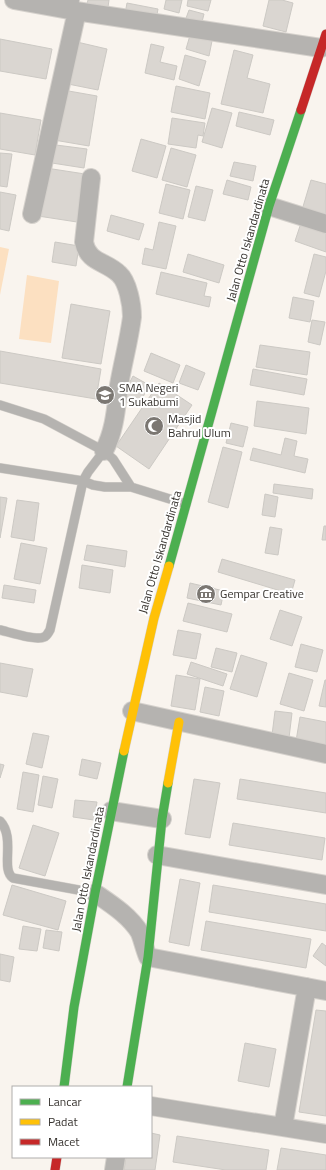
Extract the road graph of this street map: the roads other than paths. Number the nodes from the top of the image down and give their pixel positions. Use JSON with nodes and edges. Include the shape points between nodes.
{"nodes":[{"id":1,"x":14,"y":0,"type":"edge"},
{"id":2,"x":72,"y":7,"type":"edge"},
{"id":3,"x":324,"y":41,"type":"edge"},
{"id":4,"x":91,"y":178,"type":"dead end"},
{"id":5,"x":269,"y":206,"type":"junction"},
{"id":6,"x":32,"y":214,"type":"dead end"},
{"id":7,"x":326,"y":224,"type":"edge"},
{"id":8,"x":0,"y":405,"type":"edge"},
{"id":9,"x":104,"y":451,"type":"junction"},
{"id":10,"x":0,"y":468,"type":"edge"},
{"id":11,"x":83,"y":481,"type":"junction"},
{"id":12,"x":131,"y":487,"type":"junction"},
{"id":13,"x":186,"y":504,"type":"junction"},
{"id":14,"x":0,"y":630,"type":"edge"},
{"id":15,"x":132,"y":711,"type":"junction"},
{"id":16,"x":178,"y":722,"type":"junction"},
{"id":17,"x":326,"y":754,"type":"edge"},
{"id":18,"x":111,"y":811,"type":"junction"},
{"id":19,"x":162,"y":819,"type":"junction"},
{"id":20,"x":0,"y":821,"type":"edge"},
{"id":21,"x":157,"y":855,"type":"junction"},
{"id":22,"x":326,"y":885,"type":"edge"},
{"id":23,"x":95,"y":893,"type":"junction"},
{"id":24,"x":148,"y":958,"type":"junction"},
{"id":25,"x":307,"y":987,"type":"junction"},
{"id":26,"x":326,"y":990,"type":"edge"},
{"id":27,"x":64,"y":1086,"type":"edge"},
{"id":28,"x":127,"y":1086,"type":"edge"},
{"id":29,"x":152,"y":1106,"type":"edge"},
{"id":30,"x":283,"y":1127,"type":"junction"},
{"id":31,"x":326,"y":1134,"type":"edge"},
{"id":32,"x":57,"y":1158,"type":"edge"},
{"id":33,"x":116,"y":1158,"type":"edge"},
{"id":34,"x":55,"y":1170,"type":"edge"},
{"id":35,"x":114,"y":1170,"type":"edge"}],
"edges":[{"from":1,"to":2,"type":"street"},
{"from":2,"to":3,"type":"street"},
{"from":2,"to":6,"type":"street"},
{"from":3,"to":5,"type":"main road","name":"Jalan Otto Iskandardinata"},
{"from":4,"to":9,"type":"street","via":[[84,242],[86,250],[90,256],[120,274],[132,308],[114,420]]},
{"from":5,"to":7,"type":"street"},
{"from":5,"to":13,"type":"main road","name":"Jalan Otto Iskandardinata"},
{"from":8,"to":9,"type":"lane","via":[[44,419]]},
{"from":9,"to":11,"type":"lane"},
{"from":9,"to":12,"type":"lane","via":[[113,459]]},
{"from":10,"to":11,"type":"lane"},
{"from":11,"to":12,"type":"lane","via":[[105,487]]},
{"from":11,"to":14,"type":"lane","via":[[48,634],[37,639]]},
{"from":12,"to":13,"type":"lane"},
{"from":13,"to":15,"type":"main road","name":"Jalan Otto Iskandardinata","via":[[154,618]]},
{"from":15,"to":16,"type":"street"},
{"from":15,"to":18,"type":"main road","name":"Jalan Otto Iskandardinata"},
{"from":16,"to":17,"type":"street"},
{"from":16,"to":19,"type":"main road"},
{"from":18,"to":19,"type":"street"},
{"from":18,"to":23,"type":"main road","name":"Jalan Otto Iskandardinata"},
{"from":19,"to":21,"type":"main road"},
{"from":20,"to":23,"type":"lane","via":[[6,833],[2,866],[7,876]]},
{"from":21,"to":22,"type":"street"},
{"from":21,"to":24,"type":"main road"},
{"from":23,"to":24,"type":"street","via":[[116,908],[140,933]]},
{"from":23,"to":27,"type":"main road","name":"Jalan Otto Iskandardinata","via":[[74,1006]]},
{"from":24,"to":25,"type":"street"},
{"from":24,"to":28,"type":"main road"},
{"from":25,"to":26,"type":"street"},
{"from":25,"to":30,"type":"street"},
{"from":29,"to":30,"type":"street"},
{"from":30,"to":31,"type":"street"},
{"from":32,"to":34,"type":"main road"},
{"from":33,"to":35,"type":"street"}]}
